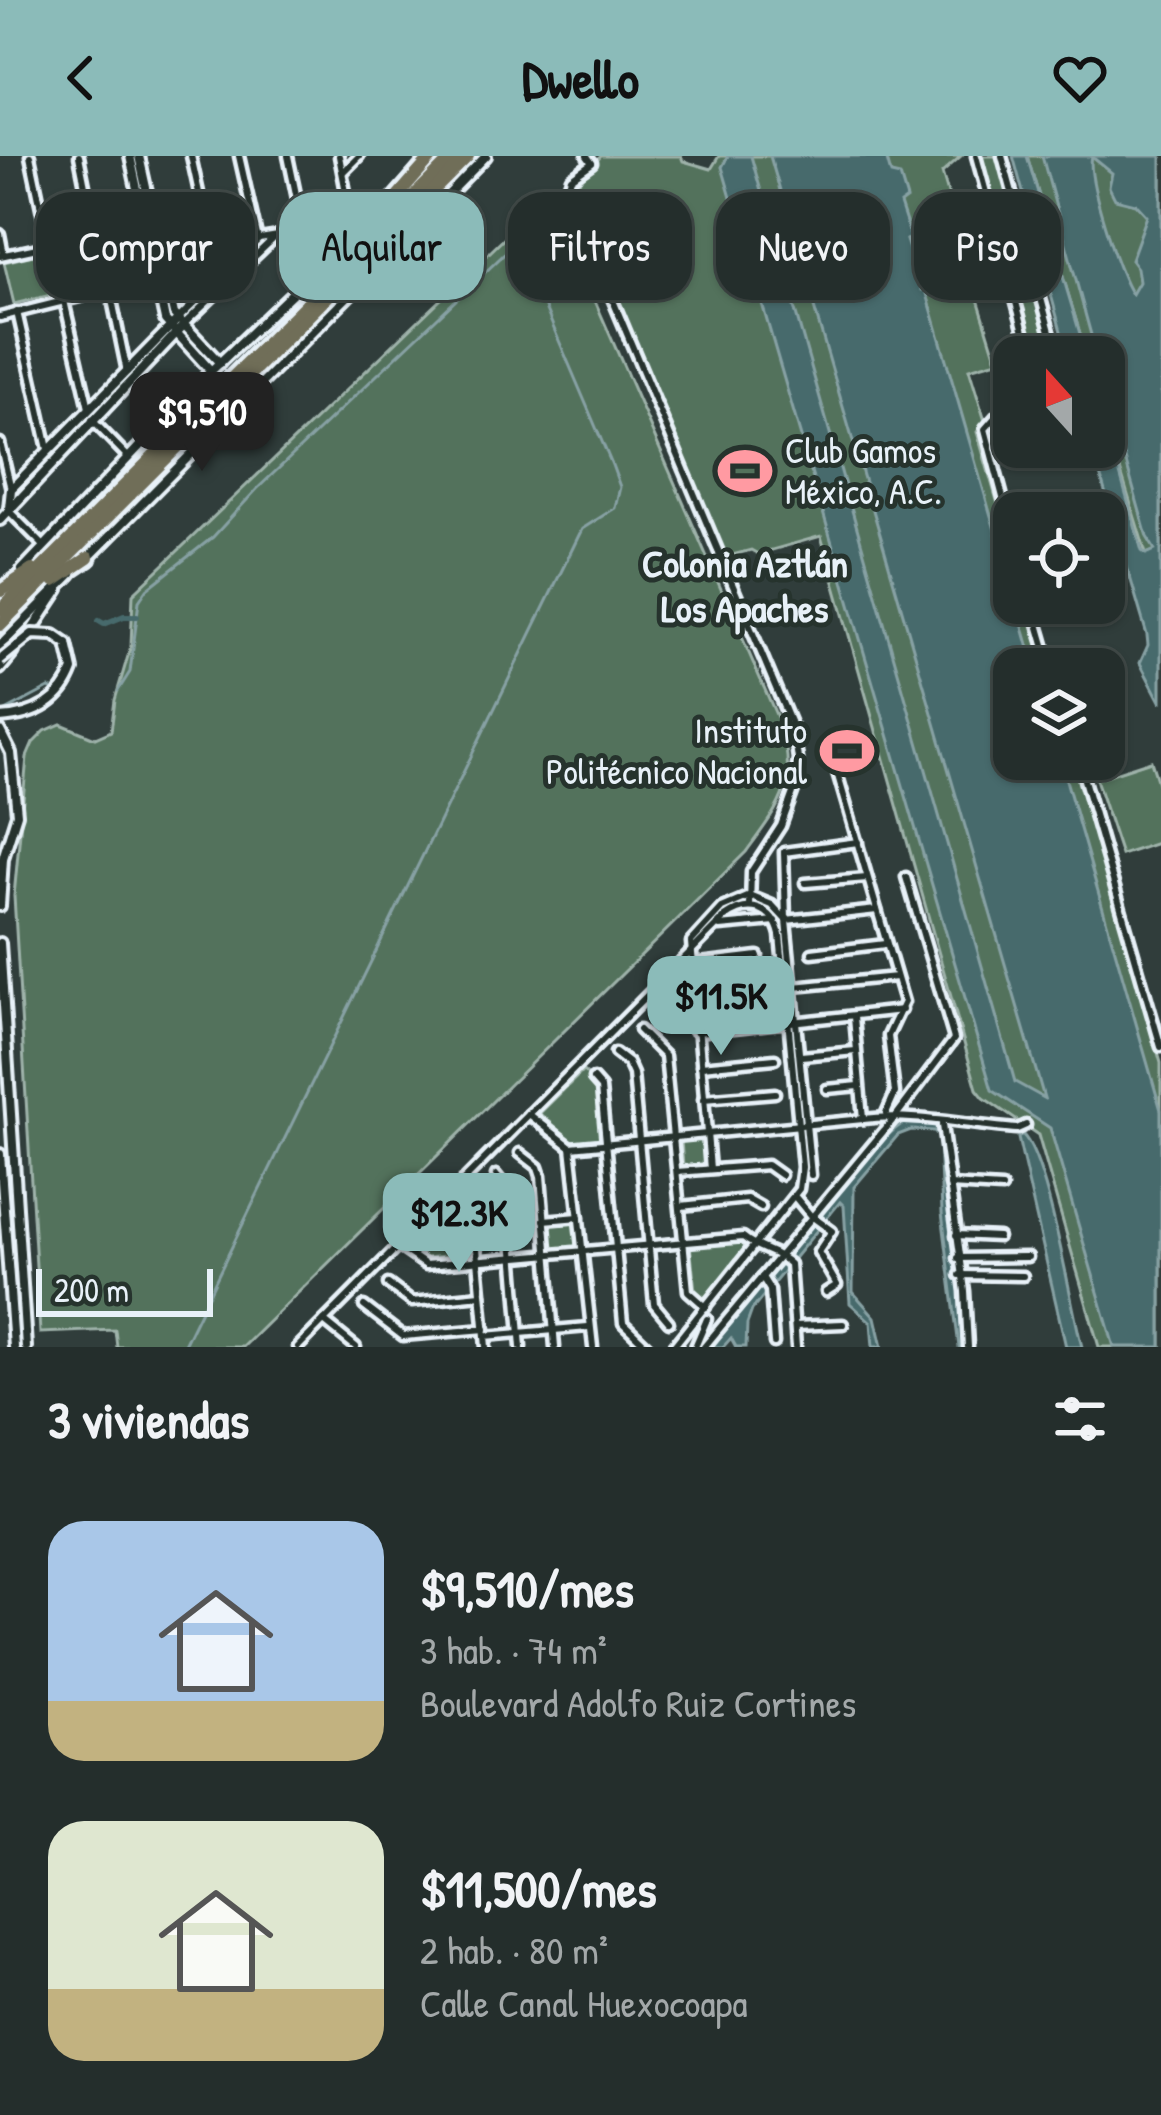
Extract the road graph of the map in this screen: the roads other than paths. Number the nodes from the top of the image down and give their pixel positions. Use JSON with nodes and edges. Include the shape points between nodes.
{"nodes":[{"id":1,"x":30,"y":156,"type":"edge"},
{"id":2,"x":79,"y":156,"type":"edge"},
{"id":3,"x":130,"y":156,"type":"edge"},
{"id":4,"x":140,"y":156,"type":"edge"},
{"id":5,"x":191,"y":156,"type":"edge"},
{"id":6,"x":239,"y":156,"type":"edge"},
{"id":7,"x":288,"y":156,"type":"edge"},
{"id":8,"x":358,"y":156,"type":"edge"},
{"id":9,"x":454,"y":156,"type":"edge"},
{"id":10,"x":468,"y":156,"type":"edge"},
{"id":11,"x":486,"y":156,"type":"edge"},
{"id":12,"x":586,"y":156,"type":"edge"},
{"id":13,"x":976,"y":156,"type":"edge"},
{"id":14,"x":1001,"y":156,"type":"edge"},
{"id":15,"x":340,"y":157,"type":"edge"},
{"id":16,"x":433,"y":157,"type":"edge"},
{"id":17,"x":343,"y":172,"type":"junction"},
{"id":18,"x":38,"y":192,"type":"edge"},
{"id":19,"x":86,"y":192,"type":"edge"},
{"id":20,"x":140,"y":192,"type":"edge"},
{"id":21,"x":144,"y":192,"type":"edge"},
{"id":22,"x":199,"y":192,"type":"edge"},
{"id":23,"x":296,"y":192,"type":"edge"},
{"id":24,"x":347,"y":192,"type":"edge"},
{"id":25,"x":394,"y":192,"type":"edge"},
{"id":26,"x":401,"y":192,"type":"edge"},
{"id":27,"x":418,"y":192,"type":"edge"},
{"id":28,"x":431,"y":192,"type":"edge"},
{"id":29,"x":451,"y":192,"type":"edge"},
{"id":30,"x":986,"y":192,"type":"edge"},
{"id":31,"x":1012,"y":192,"type":"edge"},
{"id":32,"x":0,"y":235,"type":"edge"},
{"id":33,"x":279,"y":236,"type":"edge"},
{"id":34,"x":258,"y":237,"type":"junction"},
{"id":35,"x":275,"y":237,"type":"junction"},
{"id":36,"x":255,"y":238,"type":"edge"},
{"id":37,"x":255,"y":241,"type":"edge"},
{"id":38,"x":36,"y":249,"type":"edge"},
{"id":39,"x":2,"y":255,"type":"edge"},
{"id":40,"x":255,"y":255,"type":"edge"},
{"id":41,"x":68,"y":300,"type":"edge"},
{"id":42,"x":112,"y":300,"type":"edge"},
{"id":43,"x":165,"y":300,"type":"edge"},
{"id":44,"x":167,"y":300,"type":"edge"},
{"id":45,"x":205,"y":300,"type":"edge"},
{"id":46,"x":283,"y":300,"type":"edge"},
{"id":47,"x":310,"y":300,"type":"edge"},
{"id":48,"x":322,"y":300,"type":"edge"},
{"id":49,"x":344,"y":300,"type":"edge"},
{"id":50,"x":1015,"y":300,"type":"edge"},
{"id":51,"x":1042,"y":300,"type":"edge"},
{"id":52,"x":64,"y":301,"type":"junction"},
{"id":53,"x":167,"y":305,"type":"junction"},
{"id":54,"x":17,"y":312,"type":"junction"},
{"id":55,"x":0,"y":316,"type":"edge"},
{"id":56,"x":176,"y":328,"type":"junction"},
{"id":57,"x":1025,"y":336,"type":"edge"},
{"id":58,"x":1051,"y":336,"type":"edge"},
{"id":59,"x":150,"y":354,"type":"junction"},
{"id":60,"x":220,"y":363,"type":"junction"},
{"id":61,"x":211,"y":371,"type":"junction"},
{"id":62,"x":127,"y":372,"type":"junction"},
{"id":63,"x":90,"y":415,"type":"junction"},
{"id":64,"x":993,"y":421,"type":"edge"},
{"id":65,"x":77,"y":429,"type":"junction"},
{"id":66,"x":0,"y":443,"type":"edge"},
{"id":67,"x":49,"y":450,"type":"junction"},
{"id":68,"x":129,"y":458,"type":"junction"},
{"id":69,"x":993,"y":460,"type":"edge"},
{"id":70,"x":10,"y":489,"type":"junction"},
{"id":71,"x":8,"y":510,"type":"junction"},
{"id":72,"x":0,"y":520,"type":"edge"},
{"id":73,"x":51,"y":550,"type":"junction"},
{"id":74,"x":88,"y":558,"type":"junction"},
{"id":75,"x":61,"y":585,"type":"junction"},
{"id":76,"x":1,"y":592,"type":"edge"},
{"id":77,"x":4,"y":616,"type":"edge"},
{"id":78,"x":0,"y":646,"type":"edge"},
{"id":79,"x":0,"y":660,"type":"edge"},
{"id":80,"x":0,"y":669,"type":"edge"},
{"id":81,"x":0,"y":718,"type":"edge"},
{"id":82,"x":0,"y":731,"type":"edge"},
{"id":83,"x":836,"y":769,"type":"dead end"},
{"id":84,"x":1084,"y":780,"type":"edge"},
{"id":85,"x":858,"y":842,"type":"junction"},
{"id":86,"x":0,"y":843,"type":"edge"},
{"id":87,"x":3,"y":858,"type":"junction"},
{"id":88,"x":906,"y":877,"type":"dead end"},
{"id":89,"x":869,"y":878,"type":"junction"},
{"id":90,"x":805,"y":883,"type":"dead end"},
{"id":91,"x":750,"y":901,"type":"junction"},
{"id":92,"x":0,"y":906,"type":"edge"},
{"id":93,"x":877,"y":910,"type":"junction"},
{"id":94,"x":786,"y":920,"type":"junction"},
{"id":95,"x":775,"y":921,"type":"junction"},
{"id":96,"x":716,"y":926,"type":"junction"},
{"id":97,"x":0,"y":943,"type":"edge"},
{"id":98,"x":887,"y":944,"type":"junction"},
{"id":99,"x":691,"y":952,"type":"junction"},
{"id":100,"x":812,"y":953,"type":"dead end"},
{"id":101,"x":758,"y":956,"type":"dead end"},
{"id":102,"x":692,"y":964,"type":"junction"},
{"id":103,"x":896,"y":977,"type":"junction"},
{"id":104,"x":794,"y":987,"type":"junction"},
{"id":105,"x":766,"y":990,"type":"dead end"},
{"id":106,"x":650,"y":994,"type":"junction"},
{"id":107,"x":695,"y":997,"type":"junction"},
{"id":108,"x":902,"y":1010,"type":"junction"},
{"id":109,"x":884,"y":1014,"type":"junction"},
{"id":110,"x":854,"y":1017,"type":"junction"},
{"id":111,"x":793,"y":1022,"type":"junction"},
{"id":112,"x":639,"y":1030,"type":"dead end"},
{"id":113,"x":697,"y":1032,"type":"junction"},
{"id":114,"x":888,"y":1036,"type":"junction"},
{"id":115,"x":1161,"y":1047,"type":"edge"},
{"id":116,"x":856,"y":1052,"type":"junction"},
{"id":117,"x":615,"y":1053,"type":"dead end"},
{"id":118,"x":801,"y":1056,"type":"junction"},
{"id":119,"x":775,"y":1059,"type":"dead end"},
{"id":120,"x":700,"y":1066,"type":"junction"},
{"id":121,"x":592,"y":1079,"type":"dead end"},
{"id":122,"x":859,"y":1086,"type":"junction"},
{"id":123,"x":827,"y":1089,"type":"dead end"},
{"id":124,"x":775,"y":1094,"type":"dead end"},
{"id":125,"x":703,"y":1099,"type":"junction"},
{"id":126,"x":886,"y":1113,"type":"junction"},
{"id":127,"x":530,"y":1114,"type":"junction"},
{"id":128,"x":896,"y":1116,"type":"junction"},
{"id":129,"x":863,"y":1119,"type":"junction"},
{"id":130,"x":802,"y":1125,"type":"junction"},
{"id":131,"x":1026,"y":1125,"type":"dead end"},
{"id":132,"x":943,"y":1128,"type":"junction"},
{"id":133,"x":706,"y":1133,"type":"junction"},
{"id":134,"x":673,"y":1138,"type":"junction"},
{"id":135,"x":640,"y":1141,"type":"junction"},
{"id":136,"x":606,"y":1144,"type":"junction"},
{"id":137,"x":571,"y":1147,"type":"junction"},
{"id":138,"x":520,"y":1153,"type":"dead end"},
{"id":139,"x":0,"y":1154,"type":"edge"},
{"id":140,"x":710,"y":1169,"type":"junction"},
{"id":141,"x":677,"y":1172,"type":"junction"},
{"id":142,"x":781,"y":1174,"type":"dead end"},
{"id":143,"x":496,"y":1175,"type":"dead end"},
{"id":144,"x":812,"y":1175,"type":"dead end"},
{"id":145,"x":950,"y":1185,"type":"junction"},
{"id":146,"x":458,"y":1188,"type":"junction"},
{"id":147,"x":1002,"y":1188,"type":"dead end"},
{"id":148,"x":796,"y":1198,"type":"junction"},
{"id":149,"x":2,"y":1204,"type":"edge"},
{"id":150,"x":680,"y":1206,"type":"junction"},
{"id":151,"x":760,"y":1207,"type":"dead end"},
{"id":152,"x":812,"y":1215,"type":"junction"},
{"id":153,"x":579,"y":1216,"type":"junction"},
{"id":154,"x":544,"y":1220,"type":"junction"},
{"id":155,"x":956,"y":1235,"type":"junction"},
{"id":156,"x":998,"y":1238,"type":"dead end"},
{"id":157,"x":685,"y":1241,"type":"junction"},
{"id":158,"x":650,"y":1245,"type":"junction"},
{"id":159,"x":398,"y":1246,"type":"junction"},
{"id":160,"x":617,"y":1247,"type":"junction"},
{"id":161,"x":755,"y":1247,"type":"junction"},
{"id":162,"x":581,"y":1250,"type":"junction"},
{"id":163,"x":547,"y":1254,"type":"junction"},
{"id":164,"x":780,"y":1254,"type":"junction"},
{"id":165,"x":513,"y":1257,"type":"junction"},
{"id":166,"x":1028,"y":1257,"type":"dead end"},
{"id":167,"x":958,"y":1258,"type":"junction"},
{"id":168,"x":479,"y":1261,"type":"junction"},
{"id":169,"x":960,"y":1275,"type":"junction"},
{"id":170,"x":1023,"y":1276,"type":"dead end"},
{"id":171,"x":761,"y":1277,"type":"junction"},
{"id":172,"x":388,"y":1284,"type":"dead end"},
{"id":173,"x":826,"y":1292,"type":"dead end"},
{"id":174,"x":482,"y":1295,"type":"junction"},
{"id":175,"x":364,"y":1306,"type":"dead end"},
{"id":176,"x":705,"y":1313,"type":"junction"},
{"id":177,"x":728,"y":1316,"type":"junction"},
{"id":178,"x":324,"y":1321,"type":"junction"},
{"id":179,"x":669,"y":1322,"type":"dead end"},
{"id":180,"x":843,"y":1324,"type":"dead end"},
{"id":181,"x":795,"y":1326,"type":"junction"},
{"id":182,"x":588,"y":1327,"type":"junction"},
{"id":183,"x":553,"y":1330,"type":"junction"},
{"id":184,"x":485,"y":1332,"type":"junction"},
{"id":185,"x":520,"y":1333,"type":"junction"},
{"id":186,"x":774,"y":1343,"type":"dead end"},
{"id":187,"x":14,"y":1347,"type":"edge"},
{"id":188,"x":26,"y":1347,"type":"edge"},
{"id":189,"x":298,"y":1347,"type":"edge"},
{"id":190,"x":356,"y":1347,"type":"edge"},
{"id":191,"x":486,"y":1347,"type":"edge"},
{"id":192,"x":521,"y":1347,"type":"edge"},
{"id":193,"x":555,"y":1347,"type":"edge"},
{"id":194,"x":593,"y":1347,"type":"edge"},
{"id":195,"x":648,"y":1347,"type":"edge"},
{"id":196,"x":673,"y":1347,"type":"edge"},
{"id":197,"x":695,"y":1347,"type":"edge"},
{"id":198,"x":704,"y":1347,"type":"edge"},
{"id":199,"x":796,"y":1347,"type":"edge"},
{"id":200,"x":968,"y":1347,"type":"edge"}],
"edges":[{"from":1,"to":18,"type":"street"},
{"from":2,"to":19,"type":"street"},
{"from":3,"to":20,"type":"main road"},
{"from":4,"to":21,"type":"main road"},
{"from":5,"to":22,"type":"street"},
{"from":6,"to":34,"type":"street"},
{"from":7,"to":23,"type":"street"},
{"from":8,"to":17,"type":"street"},
{"from":9,"to":27,"type":"highway"},
{"from":10,"to":28,"type":"highway"},
{"from":11,"to":29,"type":"main road"},
{"from":12,"to":91,"type":"street","via":[[592,164],[567,191],[794,731],[794,790],[752,867]]},
{"from":13,"to":30,"type":"street"},
{"from":14,"to":31,"type":"street"},
{"from":15,"to":17,"type":"street"},
{"from":16,"to":25,"type":"main road"},
{"from":16,"to":26,"type":"highway"},
{"from":17,"to":24,"type":"street"},
{"from":32,"to":39,"type":"street"},
{"from":33,"to":35,"type":"street"},
{"from":34,"to":35,"type":"street"},
{"from":34,"to":36,"type":"street"},
{"from":34,"to":37,"type":"street"},
{"from":35,"to":40,"type":"street"},
{"from":38,"to":39,"type":"street"},
{"from":41,"to":52,"type":"street"},
{"from":42,"to":62,"type":"street"},
{"from":43,"to":53,"type":"main road"},
{"from":44,"to":53,"type":"main road"},
{"from":45,"to":56,"type":"street"},
{"from":46,"to":60,"type":"main road"},
{"from":47,"to":73,"type":"highway"},
{"from":48,"to":77,"type":"highway"},
{"from":49,"to":74,"type":"main road"},
{"from":50,"to":57,"type":"street"},
{"from":51,"to":58,"type":"street"},
{"from":52,"to":54,"type":"street"},
{"from":52,"to":63,"type":"street"},
{"from":53,"to":56,"type":"main road"},
{"from":54,"to":55,"type":"street"},
{"from":54,"to":67,"type":"street"},
{"from":56,"to":59,"type":"main road"},
{"from":56,"to":60,"type":"main road"},
{"from":56,"to":61,"type":"main road"},
{"from":59,"to":62,"type":"main road"},
{"from":59,"to":63,"type":"main road"},
{"from":60,"to":61,"type":"main road"},
{"from":61,"to":68,"type":"main road"},
{"from":62,"to":63,"type":"main road"},
{"from":63,"to":65,"type":"main road"},
{"from":63,"to":68,"type":"street"},
{"from":64,"to":69,"type":"street","via":[[985,430]]},
{"from":65,"to":67,"type":"main road"},
{"from":65,"to":71,"type":"main road"},
{"from":66,"to":70,"type":"street"},
{"from":67,"to":70,"type":"main road"},
{"from":68,"to":73,"type":"main road"},
{"from":70,"to":71,"type":"main road"},
{"from":71,"to":72,"type":"main road"},
{"from":71,"to":73,"type":"street"},
{"from":73,"to":76,"type":"highway"},
{"from":73,"to":77,"type":"highway"},
{"from":74,"to":75,"type":"main road"},
{"from":74,"to":77,"type":"highway"},
{"from":75,"to":78,"type":"main road"},
{"from":75,"to":80,"type":"main road"},
{"from":79,"to":81,"type":"main road","bridge":true,"via":[[40,633],[61,638],[73,661],[52,702]]},
{"from":82,"to":87,"type":"main road","via":[[11,753],[17,814]]},
{"from":83,"to":85,"type":"street"},
{"from":84,"to":115,"type":"street"},
{"from":85,"to":89,"type":"street"},
{"from":85,"to":94,"type":"street","via":[[784,851]]},
{"from":86,"to":87,"type":"main road"},
{"from":87,"to":92,"type":"main road"},
{"from":88,"to":128,"type":"street","via":[[955,1035]]},
{"from":89,"to":90,"type":"street"},
{"from":89,"to":93,"type":"street"},
{"from":91,"to":94,"type":"street","via":[[772,905]]},
{"from":91,"to":95,"type":"street"},
{"from":91,"to":96,"type":"street"},
{"from":91,"to":99,"type":"street","via":[[722,908],[692,938]]},
{"from":93,"to":94,"type":"street"},
{"from":93,"to":98,"type":"street"},
{"from":94,"to":104,"type":"street"},
{"from":95,"to":96,"type":"street"},
{"from":95,"to":111,"type":"street"},
{"from":96,"to":99,"type":"street"},
{"from":97,"to":188,"type":"main road"},
{"from":98,"to":100,"type":"street"},
{"from":98,"to":103,"type":"street"},
{"from":99,"to":102,"type":"street"},
{"from":99,"to":106,"type":"street"},
{"from":101,"to":102,"type":"street"},
{"from":102,"to":107,"type":"street"},
{"from":103,"to":104,"type":"street"},
{"from":103,"to":108,"type":"street"},
{"from":104,"to":111,"type":"street"},
{"from":105,"to":107,"type":"street"},
{"from":106,"to":113,"type":"street"},
{"from":106,"to":127,"type":"street"},
{"from":107,"to":113,"type":"street"},
{"from":108,"to":109,"type":"street"},
{"from":108,"to":114,"type":"street"},
{"from":109,"to":110,"type":"street"},
{"from":109,"to":114,"type":"street"},
{"from":110,"to":111,"type":"street"},
{"from":110,"to":116,"type":"street"},
{"from":111,"to":113,"type":"street"},
{"from":111,"to":118,"type":"street"},
{"from":111,"to":130,"type":"street"},
{"from":112,"to":134,"type":"street","via":[[665,1056]]},
{"from":113,"to":120,"type":"street"},
{"from":114,"to":126,"type":"street","via":[[895,1094]]},
{"from":116,"to":118,"type":"street"},
{"from":116,"to":122,"type":"street"},
{"from":117,"to":135,"type":"street","via":[[631,1067]]},
{"from":118,"to":130,"type":"street"},
{"from":119,"to":120,"type":"street"},
{"from":120,"to":125,"type":"street"},
{"from":121,"to":136,"type":"street","via":[[601,1088]]},
{"from":122,"to":123,"type":"street"},
{"from":122,"to":129,"type":"street"},
{"from":124,"to":125,"type":"street"},
{"from":125,"to":133,"type":"street"},
{"from":126,"to":128,"type":"street"},
{"from":126,"to":129,"type":"street"},
{"from":127,"to":137,"type":"street"},
{"from":127,"to":146,"type":"street"},
{"from":128,"to":132,"type":"street"},
{"from":128,"to":152,"type":"street"},
{"from":129,"to":130,"type":"street"},
{"from":130,"to":133,"type":"street"},
{"from":130,"to":144,"type":"street"},
{"from":130,"to":148,"type":"street"},
{"from":131,"to":132,"type":"street"},
{"from":132,"to":145,"type":"street"},
{"from":133,"to":134,"type":"street"},
{"from":133,"to":140,"type":"street"},
{"from":134,"to":135,"type":"street"},
{"from":134,"to":141,"type":"street"},
{"from":135,"to":136,"type":"street"},
{"from":135,"to":158,"type":"street"},
{"from":136,"to":137,"type":"street"},
{"from":136,"to":160,"type":"street"},
{"from":137,"to":153,"type":"street"},
{"from":138,"to":154,"type":"street","via":[[540,1171]]},
{"from":139,"to":149,"type":"main road"},
{"from":140,"to":141,"type":"street"},
{"from":140,"to":142,"type":"street","via":[[767,1165]]},
{"from":141,"to":150,"type":"street"},
{"from":143,"to":165,"type":"street","via":[[508,1190]]},
{"from":145,"to":147,"type":"street"},
{"from":145,"to":155,"type":"street"},
{"from":146,"to":159,"type":"street"},
{"from":146,"to":168,"type":"street","via":[[473,1205]]},
{"from":148,"to":152,"type":"street"},
{"from":148,"to":161,"type":"street"},
{"from":149,"to":187,"type":"main road"},
{"from":150,"to":151,"type":"street","via":[[747,1199]]},
{"from":150,"to":157,"type":"street"},
{"from":152,"to":164,"type":"street"},
{"from":152,"to":173,"type":"street","via":[[831,1233],[818,1252],[837,1288]]},
{"from":153,"to":154,"type":"street"},
{"from":153,"to":162,"type":"street"},
{"from":154,"to":163,"type":"street"},
{"from":155,"to":156,"type":"street"},
{"from":155,"to":167,"type":"street"},
{"from":157,"to":158,"type":"street"},
{"from":157,"to":161,"type":"street","via":[[739,1236]]},
{"from":157,"to":176,"type":"street","via":[[688,1291]]},
{"from":158,"to":160,"type":"street"},
{"from":158,"to":179,"type":"street","via":[[654,1304]]},
{"from":159,"to":168,"type":"street","via":[[426,1265]]},
{"from":159,"to":178,"type":"street"},
{"from":160,"to":162,"type":"street"},
{"from":160,"to":195,"type":"street","via":[[623,1323]]},
{"from":161,"to":164,"type":"street"},
{"from":161,"to":176,"type":"street"},
{"from":162,"to":163,"type":"street"},
{"from":162,"to":182,"type":"street"},
{"from":163,"to":165,"type":"street"},
{"from":163,"to":183,"type":"street"},
{"from":164,"to":171,"type":"street"},
{"from":164,"to":181,"type":"street","via":[[790,1264]]},
{"from":165,"to":168,"type":"street"},
{"from":165,"to":185,"type":"street"},
{"from":166,"to":167,"type":"street"},
{"from":167,"to":169,"type":"street"},
{"from":168,"to":174,"type":"street"},
{"from":169,"to":170,"type":"street"},
{"from":169,"to":200,"type":"street"},
{"from":171,"to":177,"type":"street"},
{"from":171,"to":186,"type":"street","via":[[770,1291]]},
{"from":172,"to":174,"type":"street","via":[[412,1302]]},
{"from":174,"to":184,"type":"street"},
{"from":175,"to":184,"type":"street","via":[[404,1336]]},
{"from":176,"to":177,"type":"street"},
{"from":176,"to":196,"type":"street"},
{"from":176,"to":197,"type":"street"},
{"from":177,"to":198,"type":"street"},
{"from":178,"to":189,"type":"street"},
{"from":178,"to":190,"type":"street"},
{"from":180,"to":181,"type":"street"},
{"from":181,"to":199,"type":"street"},
{"from":182,"to":183,"type":"street"},
{"from":182,"to":194,"type":"street"},
{"from":183,"to":185,"type":"street"},
{"from":183,"to":193,"type":"street"},
{"from":184,"to":185,"type":"street"},
{"from":184,"to":191,"type":"street"},
{"from":185,"to":192,"type":"street"}]}
